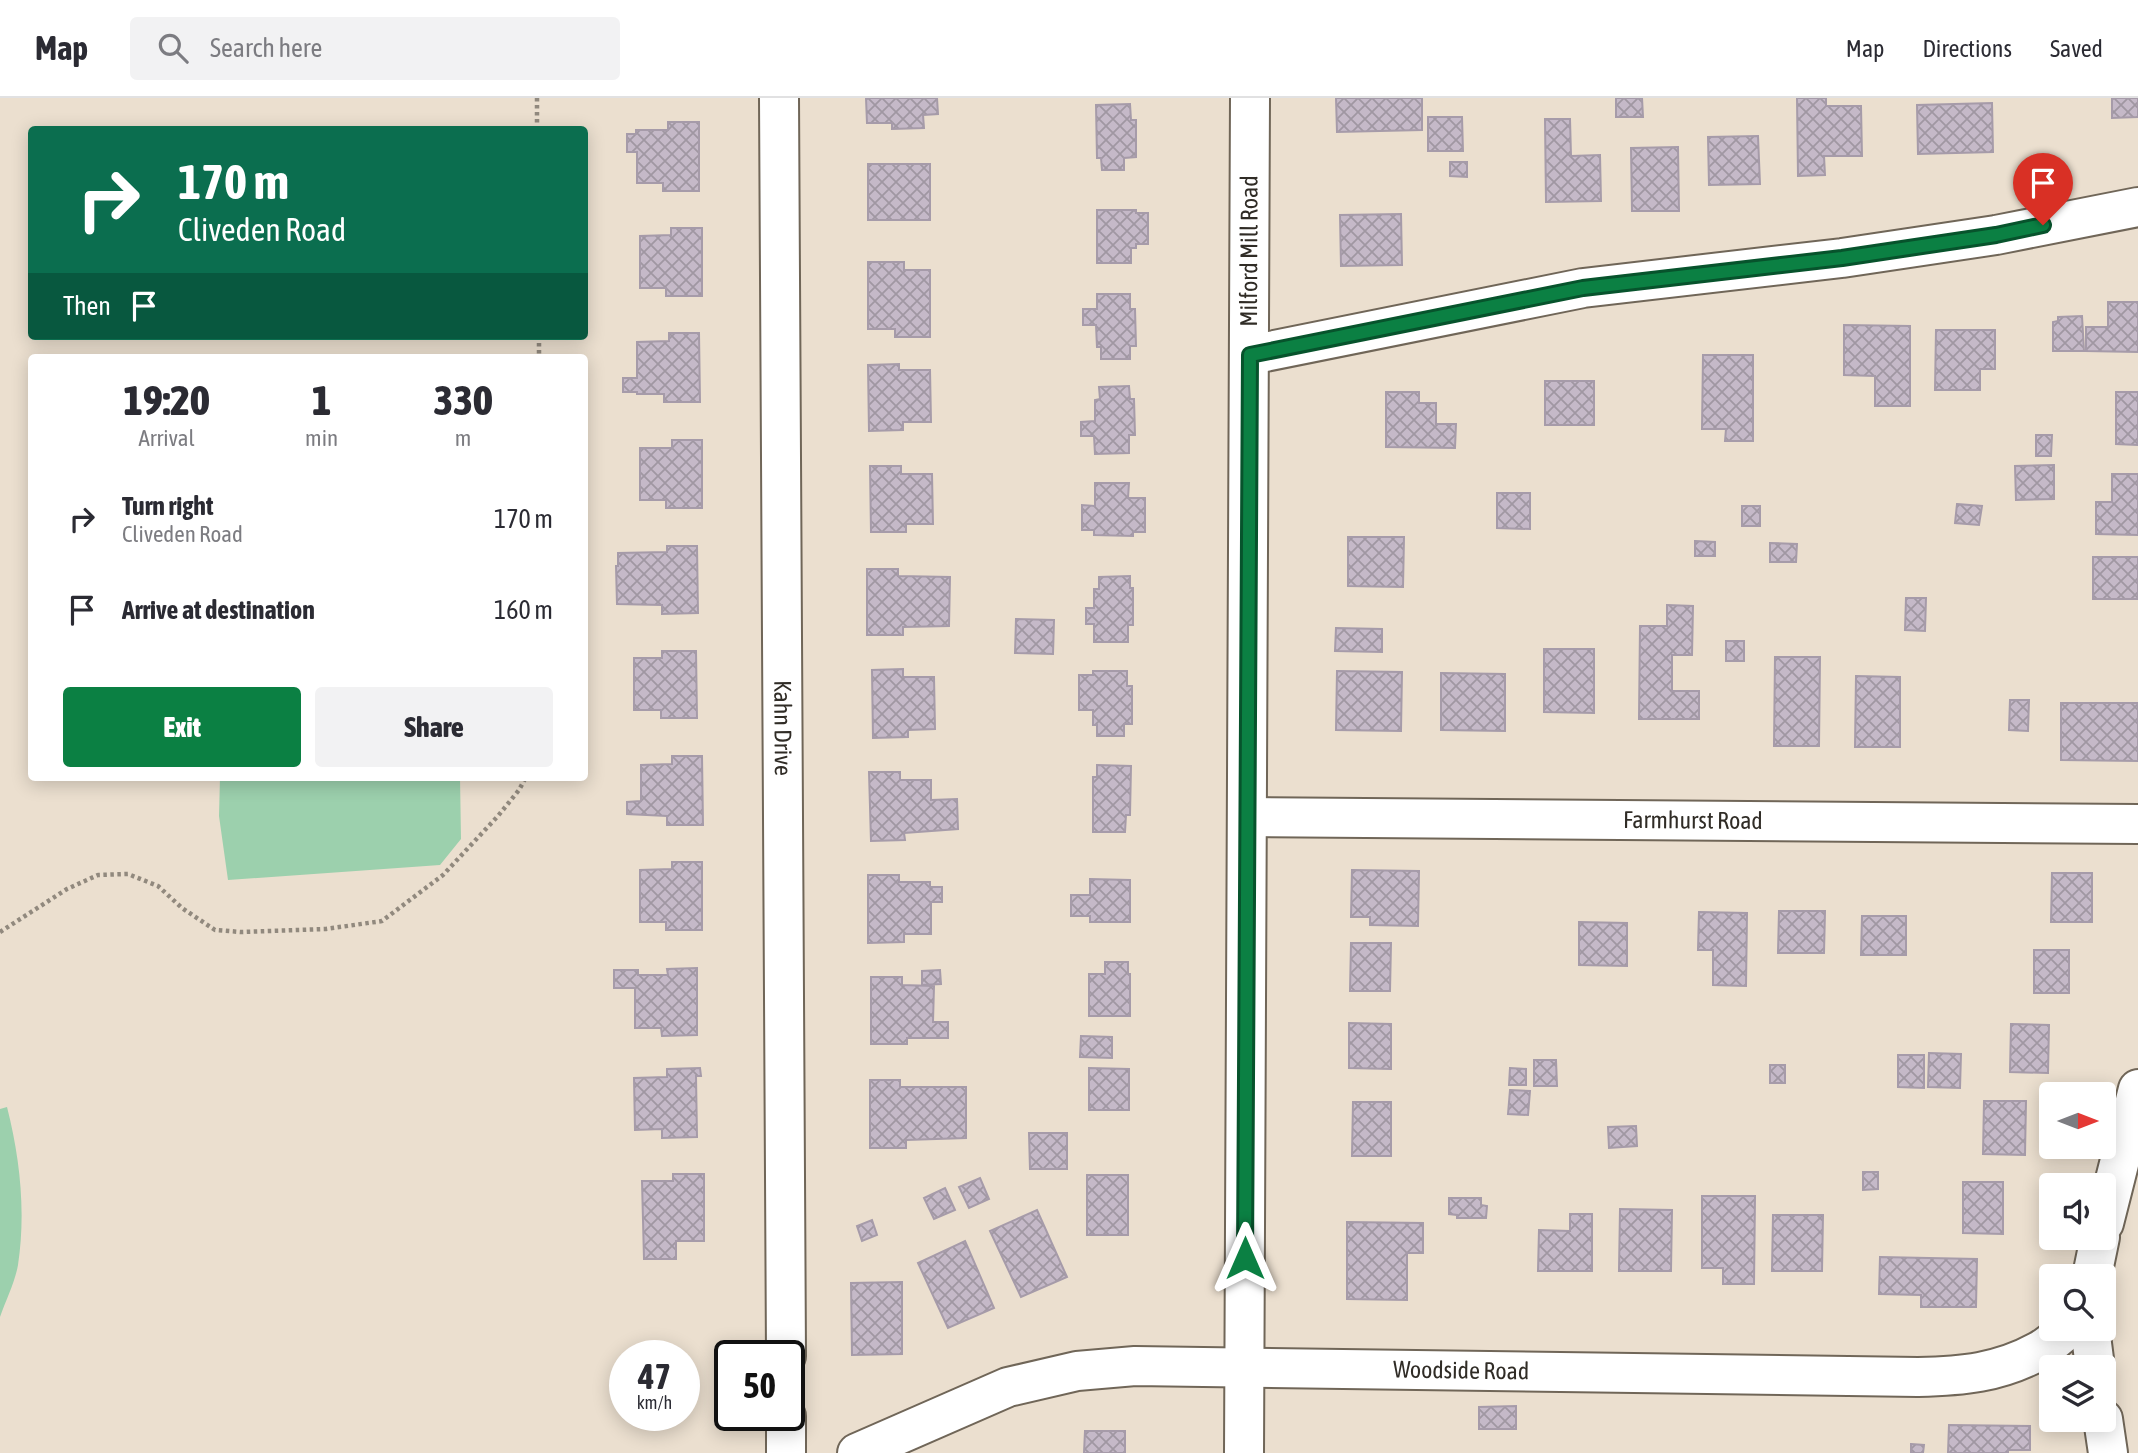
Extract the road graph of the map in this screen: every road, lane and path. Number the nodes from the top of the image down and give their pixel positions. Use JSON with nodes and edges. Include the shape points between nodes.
{"nodes":[{"id":1,"x":537,"y":98,"type":"edge"},
{"id":2,"x":779,"y":98,"type":"edge"},
{"id":3,"x":1250,"y":98,"type":"edge"},
{"id":4,"x":537,"y":126,"type":"edge"},
{"id":5,"x":2138,"y":207,"type":"edge"},
{"id":6,"x":1250,"y":355,"type":"junction"},
{"id":7,"x":524,"y":781,"type":"edge"},
{"id":8,"x":1247,"y":817,"type":"junction"},
{"id":9,"x":2138,"y":824,"type":"edge"},
{"id":10,"x":0,"y":932,"type":"edge"},
{"id":11,"x":2138,"y":1089,"type":"edge"},
{"id":12,"x":2116,"y":1198,"type":"edge"},
{"id":13,"x":786,"y":1340,"type":"edge"},
{"id":14,"x":2052,"y":1341,"type":"edge"},
{"id":15,"x":1245,"y":1368,"type":"junction"},
{"id":16,"x":786,"y":1431,"type":"edge"},
{"id":17,"x":2105,"y":1432,"type":"edge"},
{"id":18,"x":786,"y":1453,"type":"edge"},
{"id":19,"x":857,"y":1453,"type":"edge"},
{"id":20,"x":1244,"y":1453,"type":"edge"},
{"id":21,"x":2108,"y":1453,"type":"edge"}],
"edges":[{"from":1,"to":4,"type":"path"},
{"from":2,"to":13,"type":"street","name":"Kahn Drive"},
{"from":3,"to":6,"type":"street","name":"Milford Mill Road"},
{"from":5,"to":6,"type":"street","via":[[1842,258],[1583,288]]},
{"from":6,"to":8,"type":"street","name":"Milford Mill Road"},
{"from":7,"to":10,"type":"path","via":[[498,817],[443,875],[382,921],[326,929],[215,930],[158,886],[128,874],[98,875],[66,889]]},
{"from":8,"to":9,"type":"street","name":"Farmhurst Road"},
{"from":8,"to":15,"type":"street","name":"Milford Mill Road"},
{"from":11,"to":12,"type":"street"},
{"from":14,"to":15,"type":"street","name":"Woodside Road","via":[[2004,1367],[1964,1376]]},
{"from":15,"to":19,"type":"street","name":"Woodside Road","via":[[1135,1366],[1076,1371],[1008,1387]]},
{"from":15,"to":20,"type":"street","name":"Milford Mill Road"},
{"from":16,"to":18,"type":"street"},
{"from":17,"to":21,"type":"street"}]}
